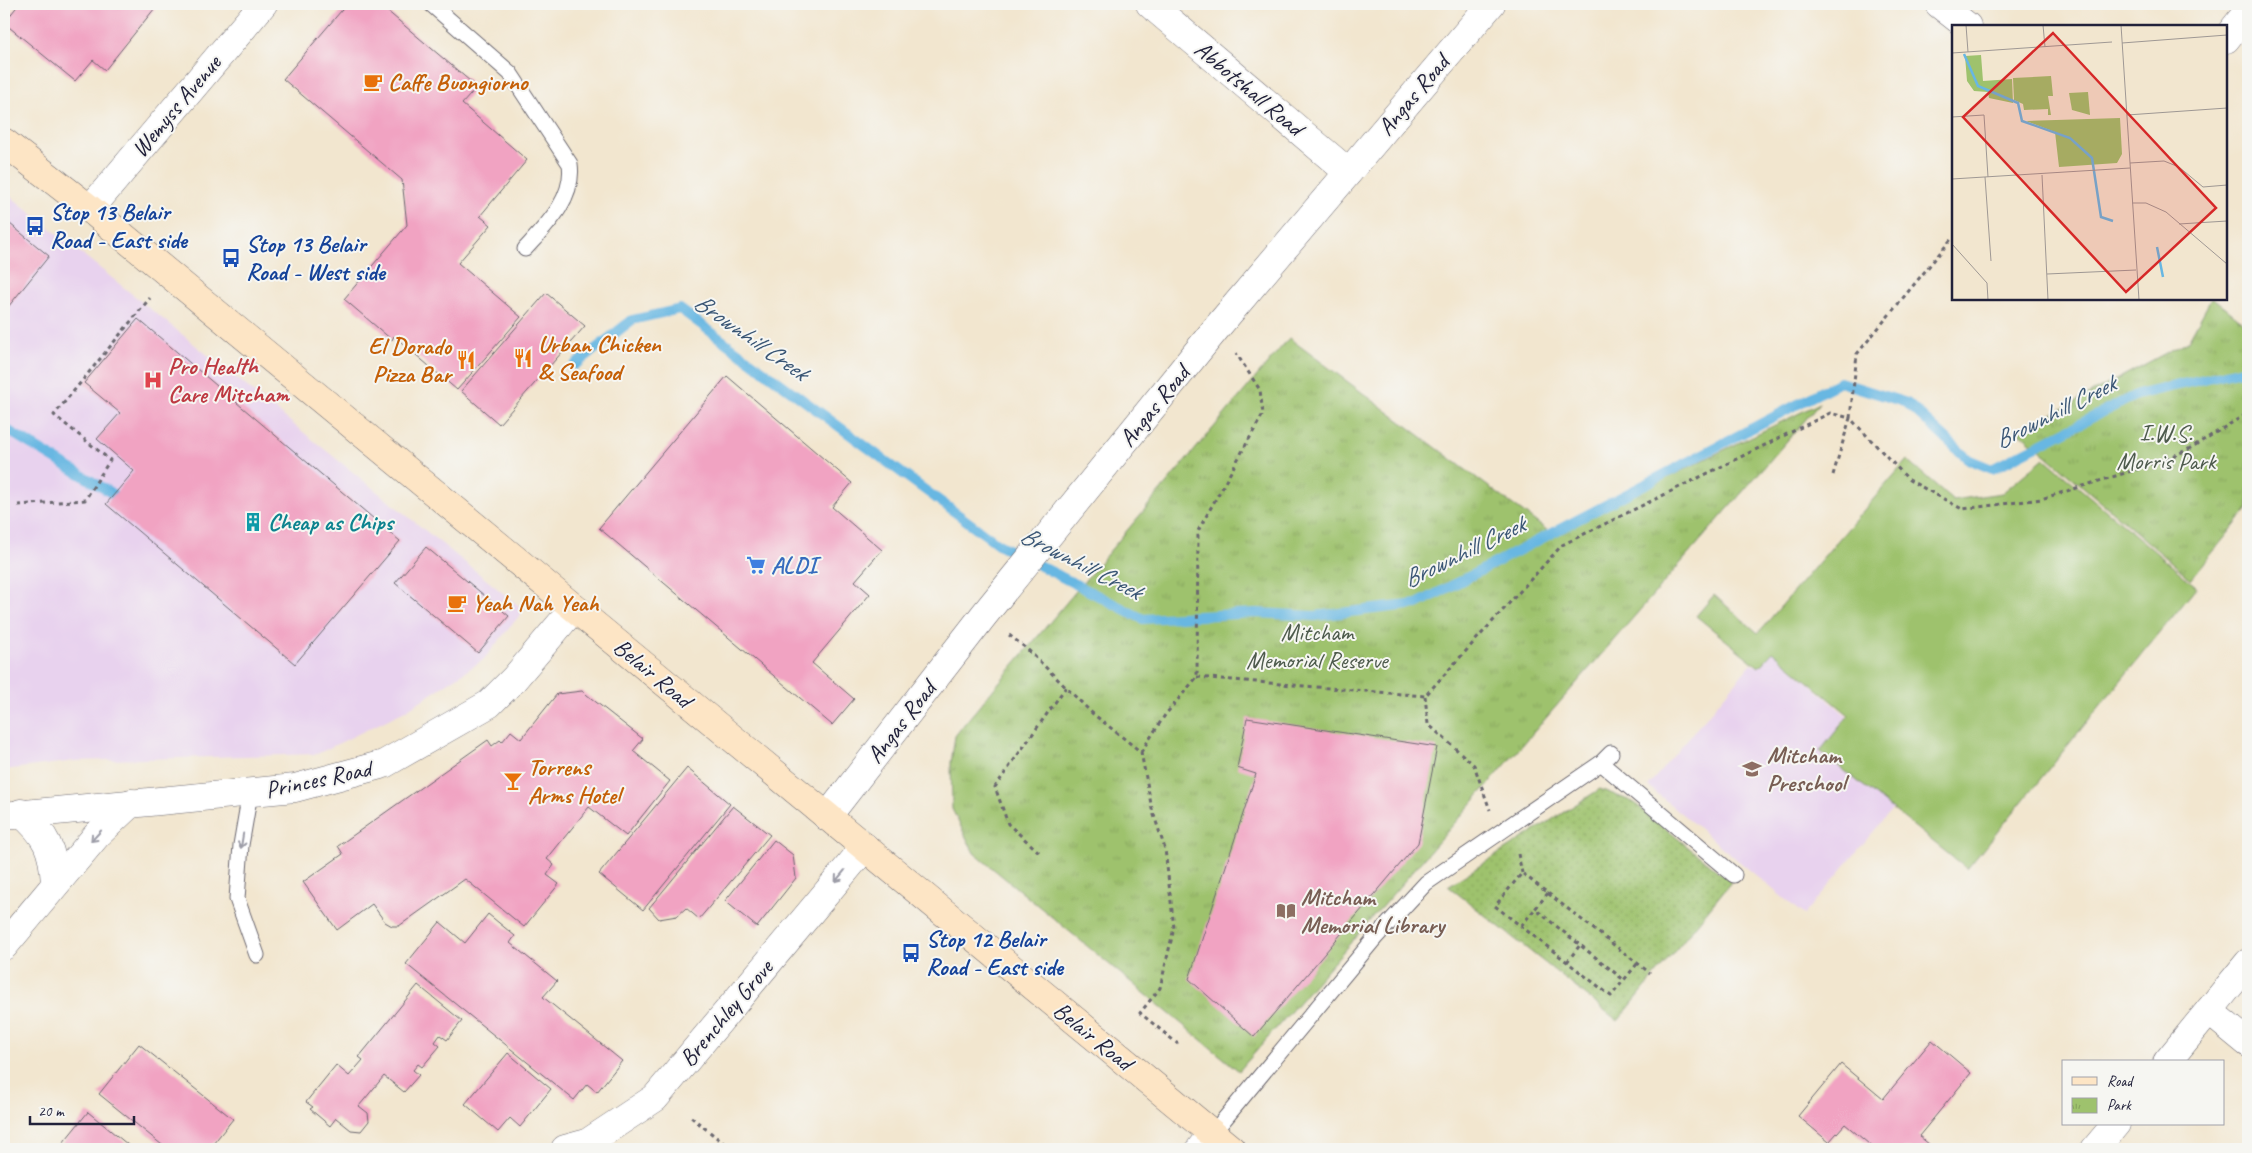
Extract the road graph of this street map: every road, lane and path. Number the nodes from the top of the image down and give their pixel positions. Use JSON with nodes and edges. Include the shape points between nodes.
{"nodes":[{"id":1,"x":263,"y":4,"type":"edge"},
{"id":2,"x":431,"y":4,"type":"edge"},
{"id":3,"x":1150,"y":4,"type":"edge"},
{"id":4,"x":1491,"y":4,"type":"edge"},
{"id":5,"x":1939,"y":4,"type":"edge"},
{"id":6,"x":2248,"y":11,"type":"edge"},
{"id":7,"x":1966,"y":25,"type":"edge"},
{"id":8,"x":2227,"y":37,"type":"edge"},
{"id":9,"x":4,"y":142,"type":"edge"},
{"id":10,"x":1348,"y":172,"type":"junction"},
{"id":11,"x":90,"y":208,"type":"junction"},
{"id":12,"x":1952,"y":239,"type":"edge"},
{"id":13,"x":526,"y":249,"type":"dead end"},
{"id":14,"x":169,"y":274,"type":"junction"},
{"id":15,"x":1219,"y":325,"type":"junction"},
{"id":16,"x":2248,"y":413,"type":"edge"},
{"id":17,"x":1850,"y":418,"type":"junction"},
{"id":18,"x":1833,"y":475,"type":"dead end"},
{"id":19,"x":18,"y":505,"type":"dead end"},
{"id":20,"x":992,"y":606,"type":"junction"},
{"id":21,"x":574,"y":608,"type":"junction"},
{"id":22,"x":1197,"y":677,"type":"junction"},
{"id":23,"x":1066,"y":687,"type":"junction"},
{"id":24,"x":1425,"y":696,"type":"junction"},
{"id":25,"x":1141,"y":752,"type":"junction"},
{"id":26,"x":250,"y":793,"type":"junction"},
{"id":27,"x":131,"y":803,"type":"junction"},
{"id":28,"x":13,"y":814,"type":"edge"},
{"id":29,"x":827,"y":817,"type":"junction"},
{"id":30,"x":1499,"y":834,"type":"junction"},
{"id":31,"x":865,"y":847,"type":"junction"},
{"id":32,"x":1038,"y":852,"type":"dead end"},
{"id":33,"x":1518,"y":854,"type":"dead end"},
{"id":34,"x":1522,"y":873,"type":"junction"},
{"id":35,"x":1734,"y":874,"type":"dead end"},
{"id":36,"x":55,"y":883,"type":"junction"},
{"id":37,"x":1548,"y":893,"type":"junction"},
{"id":38,"x":1535,"y":909,"type":"junction"},
{"id":39,"x":1521,"y":926,"type":"junction"},
{"id":40,"x":1580,"y":945,"type":"junction"},
{"id":41,"x":4,"y":946,"type":"edge"},
{"id":42,"x":257,"y":955,"type":"dead end"},
{"id":43,"x":1567,"y":962,"type":"junction"},
{"id":44,"x":2248,"y":962,"type":"edge"},
{"id":45,"x":1637,"y":964,"type":"junction"},
{"id":46,"x":1650,"y":973,"type":"dead end"},
{"id":47,"x":1624,"y":980,"type":"junction"},
{"id":48,"x":2209,"y":1011,"type":"junction"},
{"id":49,"x":2248,"y":1043,"type":"edge"},
{"id":50,"x":1178,"y":1044,"type":"dead end"},
{"id":51,"x":2169,"y":1060,"type":"edge"},
{"id":52,"x":691,"y":1117,"type":"dead end"},
{"id":53,"x":2114,"y":1126,"type":"edge"},
{"id":54,"x":1214,"y":1144,"type":"edge"},
{"id":55,"x":565,"y":1149,"type":"edge"},
{"id":56,"x":731,"y":1149,"type":"edge"},
{"id":57,"x":2095,"y":1149,"type":"edge"}],
"edges":[{"from":1,"to":11,"type":"street","name":"Wemyss Avenue"},
{"from":2,"to":13,"type":"lane","via":[[510,73],[570,164],[567,194],[554,217]]},
{"from":3,"to":10,"type":"street","name":"Abbotshall Road"},
{"from":4,"to":10,"type":"street","name":"Angas Road"},
{"from":5,"to":7,"type":"street"},
{"from":6,"to":8,"type":"street"},
{"from":9,"to":11,"type":"main road","name":"Belair Road"},
{"from":10,"to":15,"type":"street","name":"Angas Road"},
{"from":11,"to":14,"type":"main road","name":"Belair Road"},
{"from":12,"to":17,"type":"path","via":[[1857,354]]},
{"from":14,"to":19,"type":"path","via":[[54,415],[110,460],[85,500]]},
{"from":14,"to":21,"type":"main road","name":"Belair Road"},
{"from":15,"to":20,"type":"street","name":"Angas Road"},
{"from":15,"to":22,"type":"path","via":[[1260,390],[1263,414],[1198,531]]},
{"from":16,"to":17,"type":"path","via":[[2187,450],[2151,464],[2041,499],[1962,509],[1908,480]]},
{"from":17,"to":18,"type":"path"},
{"from":17,"to":24,"type":"path","via":[[1830,413],[1562,545]]},
{"from":20,"to":23,"type":"path","via":[[1026,648]]},
{"from":20,"to":29,"type":"street","name":"Angas Road"},
{"from":21,"to":26,"type":"street","name":"Princes Road","via":[[514,680],[489,704],[424,744],[384,764],[295,788]]},
{"from":21,"to":29,"type":"main road","name":"Belair Road"},
{"from":22,"to":24,"type":"path"},
{"from":22,"to":25,"type":"path"},
{"from":23,"to":25,"type":"path","via":[[1092,713]]},
{"from":23,"to":32,"type":"path","via":[[996,787],[1008,824]]},
{"from":24,"to":30,"type":"path","via":[[1428,724],[1474,765]]},
{"from":25,"to":50,"type":"path","via":[[1152,809],[1165,849],[1174,928],[1160,988],[1140,1013]]},
{"from":26,"to":27,"type":"street","name":"Princes Road"},
{"from":26,"to":42,"type":"lane","one_way":true,"via":[[241,845],[237,899]]},
{"from":27,"to":28,"type":"street","name":"Princes Road"},
{"from":27,"to":36,"type":"street","one_way":true,"via":[[97,835]]},
{"from":28,"to":36,"type":"street","via":[[42,834],[54,861]]},
{"from":29,"to":31,"type":"main road","name":"Belair Road"},
{"from":30,"to":35,"type":"lane","via":[[1606,758]]},
{"from":30,"to":54,"type":"lane","via":[[1426,883],[1392,917]]},
{"from":31,"to":54,"type":"main road","name":"Belair Road"},
{"from":31,"to":55,"type":"street","name":"Brenchley Grove","one_way":true,"via":[[655,1098],[586,1143]]},
{"from":33,"to":34,"type":"path"},
{"from":34,"to":37,"type":"path"},
{"from":34,"to":39,"type":"path","via":[[1495,906]]},
{"from":36,"to":41,"type":"street"},
{"from":37,"to":38,"type":"path"},
{"from":37,"to":45,"type":"path"},
{"from":38,"to":39,"type":"path"},
{"from":38,"to":40,"type":"path"},
{"from":39,"to":43,"type":"path"},
{"from":40,"to":43,"type":"path"},
{"from":40,"to":47,"type":"path"},
{"from":43,"to":47,"type":"path","via":[[1611,996]]},
{"from":44,"to":48,"type":"street"},
{"from":45,"to":46,"type":"path"},
{"from":45,"to":47,"type":"path"},
{"from":48,"to":49,"type":"street"},
{"from":48,"to":51,"type":"street"},
{"from":52,"to":56,"type":"path"},
{"from":53,"to":57,"type":"street"}]}
